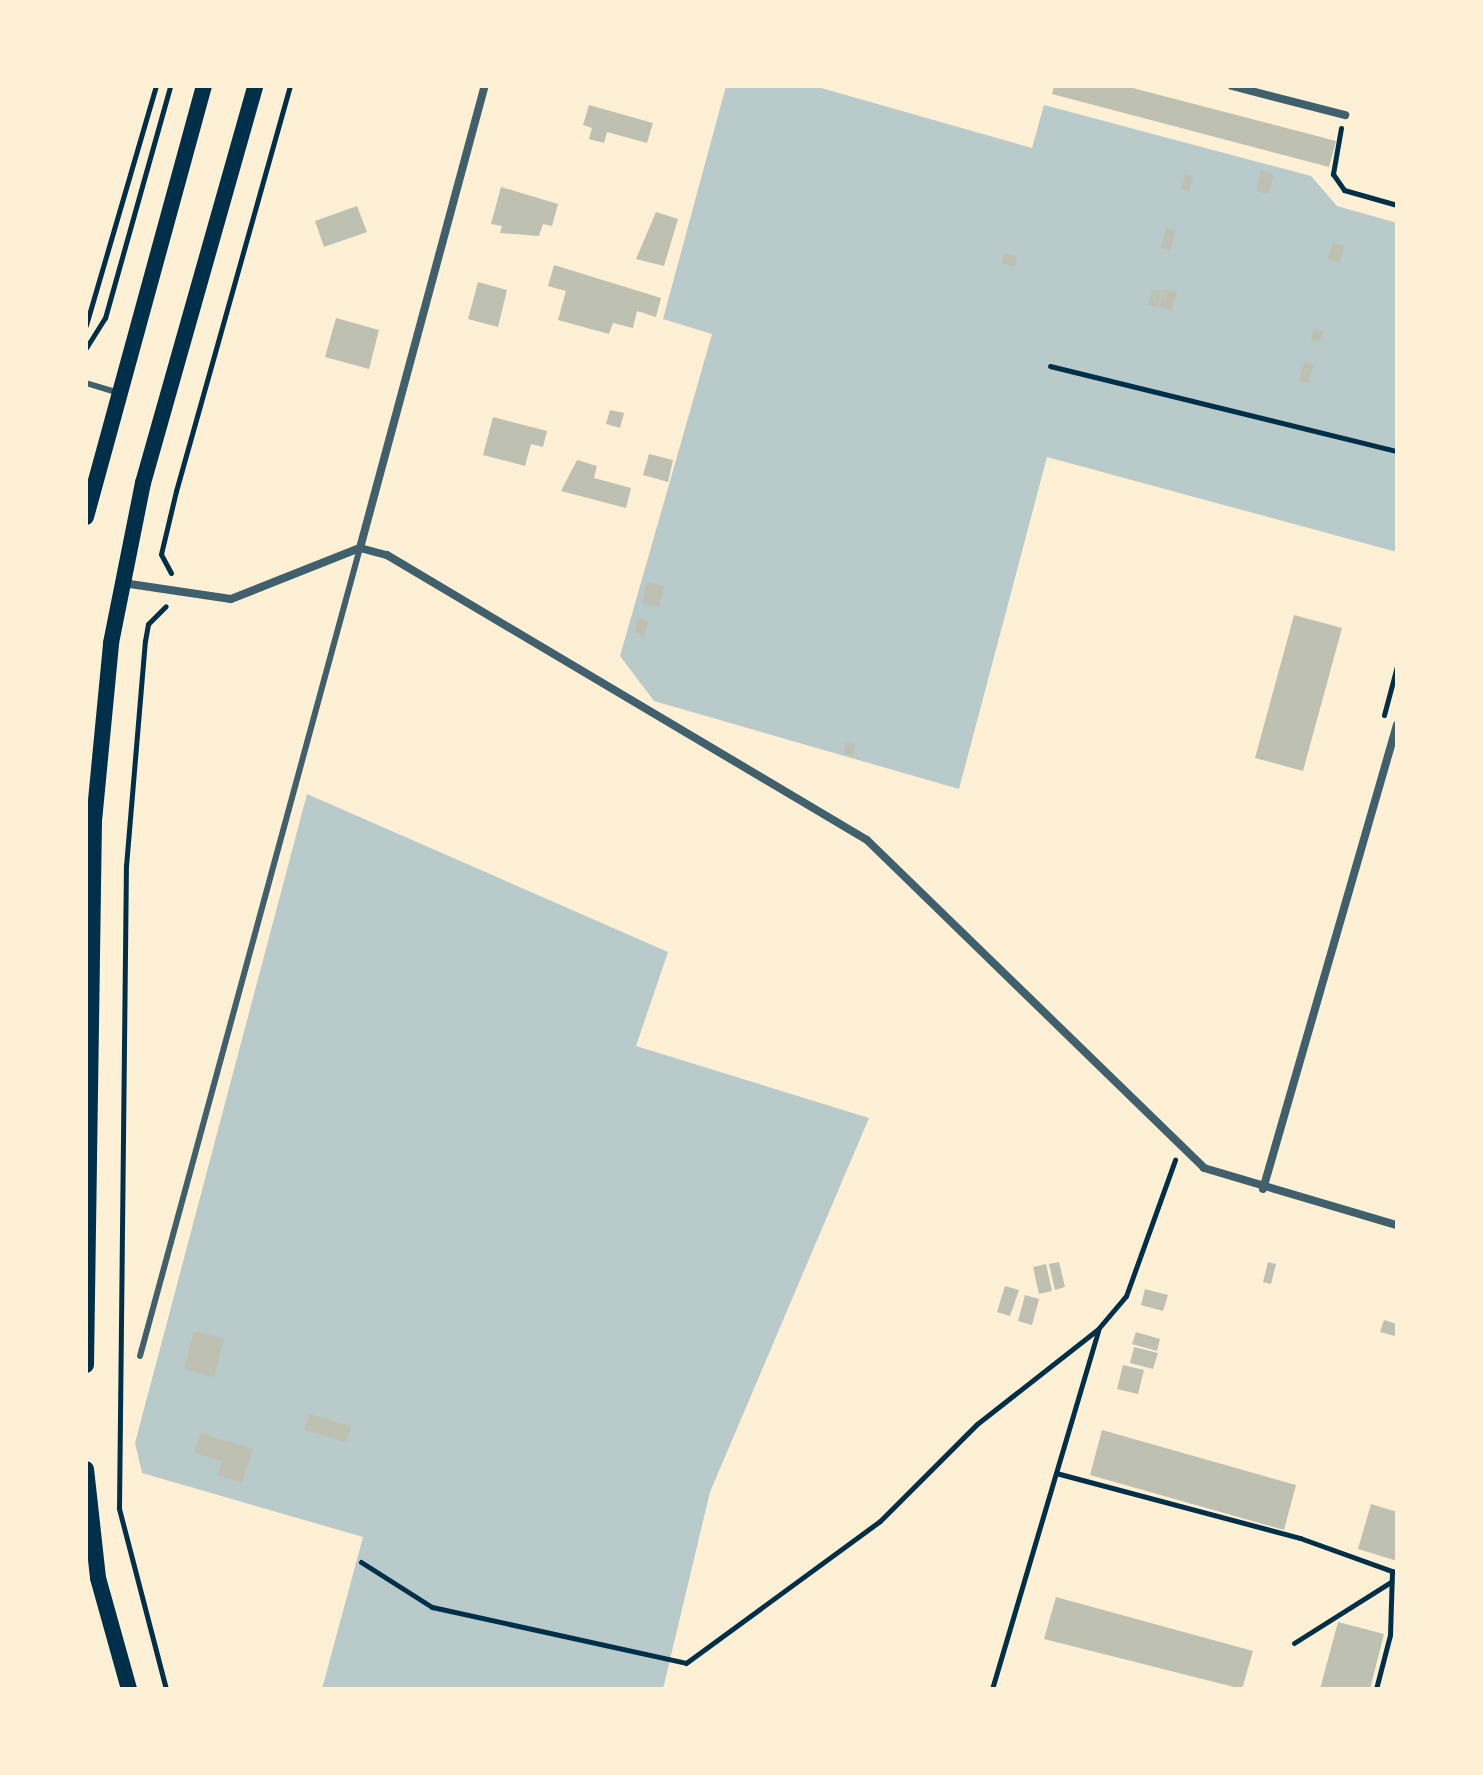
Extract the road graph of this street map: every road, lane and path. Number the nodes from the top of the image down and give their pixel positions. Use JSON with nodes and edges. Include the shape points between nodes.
{"nodes":[{"id":1,"x":156,"y":86,"type":"edge"},
{"id":2,"x":170,"y":86,"type":"edge"},
{"id":3,"x":204,"y":86,"type":"edge"},
{"id":4,"x":255,"y":86,"type":"edge"},
{"id":5,"x":290,"y":86,"type":"edge"},
{"id":6,"x":485,"y":86,"type":"edge"},
{"id":7,"x":1232,"y":86,"type":"edge"},
{"id":8,"x":1345,"y":115,"type":"joint"},
{"id":9,"x":1397,"y":205,"type":"edge"},
{"id":10,"x":86,"y":325,"type":"edge"},
{"id":11,"x":86,"y":348,"type":"edge"},
{"id":12,"x":1050,"y":366,"type":"dead end"},
{"id":13,"x":86,"y":383,"type":"edge"},
{"id":14,"x":119,"y":393,"type":"junction"},
{"id":15,"x":1397,"y":451,"type":"edge"},
{"id":16,"x":86,"y":517,"type":"edge"},
{"id":17,"x":360,"y":548,"type":"junction"},
{"id":18,"x":122,"y":583,"type":"junction"},
{"id":19,"x":169,"y":594,"type":"junction"},
{"id":20,"x":1397,"y":725,"type":"edge"},
{"id":21,"x":1181,"y":1144,"type":"junction"},
{"id":22,"x":1263,"y":1189,"type":"junction"},
{"id":23,"x":1397,"y":1225,"type":"edge"},
{"id":24,"x":1098,"y":1329,"type":"junction"},
{"id":25,"x":140,"y":1356,"type":"dead end"},
{"id":26,"x":86,"y":1365,"type":"edge"},
{"id":27,"x":86,"y":1469,"type":"edge"},
{"id":28,"x":1056,"y":1473,"type":"junction"},
{"id":29,"x":361,"y":1562,"type":"dead end"},
{"id":30,"x":1394,"y":1572,"type":"edge"},
{"id":31,"x":1392,"y":1581,"type":"junction"},
{"id":32,"x":1294,"y":1643,"type":"dead end"},
{"id":33,"x":129,"y":1689,"type":"edge"},
{"id":34,"x":166,"y":1689,"type":"edge"},
{"id":35,"x":992,"y":1689,"type":"edge"},
{"id":36,"x":1376,"y":1689,"type":"edge"}],
"edges":[{"from":1,"to":10,"type":"path"},
{"from":2,"to":11,"type":"path","via":[[105,318]]},
{"from":3,"to":14,"type":"main road"},
{"from":4,"to":18,"type":"main road"},
{"from":5,"to":19,"type":"path","via":[[161,554],[173,577]]},
{"from":6,"to":17,"type":"street"},
{"from":7,"to":8,"type":"street"},
{"from":8,"to":9,"type":"path","via":[[1333,174],[1344,190]]},
{"from":12,"to":15,"type":"path"},
{"from":13,"to":14,"type":"lane"},
{"from":14,"to":16,"type":"main road"},
{"from":17,"to":19,"type":"street","via":[[231,599]]},
{"from":17,"to":21,"type":"street","via":[[387,555],[867,840]]},
{"from":17,"to":25,"type":"lane"},
{"from":18,"to":19,"type":"street"},
{"from":18,"to":26,"type":"main road","via":[[94,821]]},
{"from":19,"to":34,"type":"path","via":[[164,612],[148,624],[130,789],[119,1508]]},
{"from":20,"to":22,"type":"street"},
{"from":21,"to":22,"type":"street","via":[[1204,1168]]},
{"from":21,"to":24,"type":"path","via":[[1126,1296]]},
{"from":22,"to":23,"type":"street"},
{"from":24,"to":28,"type":"path"},
{"from":24,"to":29,"type":"path","via":[[977,1424],[880,1521],[686,1663],[432,1607]]},
{"from":27,"to":33,"type":"main road","via":[[98,1578]]},
{"from":28,"to":30,"type":"path","via":[[1300,1538]]},
{"from":28,"to":35,"type":"path"},
{"from":30,"to":31,"type":"path"},
{"from":31,"to":32,"type":"path"},
{"from":31,"to":36,"type":"path","via":[[1390,1635]]}]}
